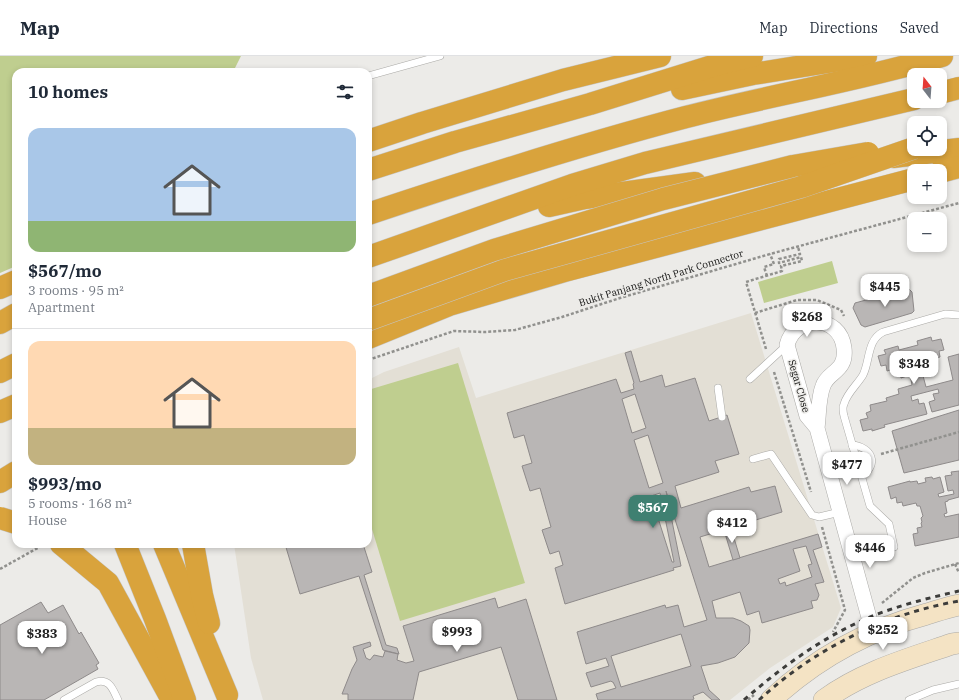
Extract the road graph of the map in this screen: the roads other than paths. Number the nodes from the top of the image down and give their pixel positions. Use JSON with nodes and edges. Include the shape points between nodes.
{"nodes":[{"id":1,"x":440,"y":56,"type":"edge"},
{"id":2,"x":660,"y":56,"type":"edge"},
{"id":3,"x":752,"y":56,"type":"edge"},
{"id":4,"x":866,"y":56,"type":"edge"},
{"id":5,"x":942,"y":56,"type":"edge"},
{"id":6,"x":372,"y":75,"type":"edge"},
{"id":7,"x":959,"y":88,"type":"edge"},
{"id":8,"x":947,"y":91,"type":"edge"},
{"id":9,"x":907,"y":101,"type":"edge"},
{"id":10,"x":590,"y":104,"type":"junction"},
{"id":11,"x":372,"y":140,"type":"edge"},
{"id":12,"x":948,"y":140,"type":"edge"},
{"id":13,"x":907,"y":145,"type":"edge"},
{"id":14,"x":907,"y":150,"type":"edge"},
{"id":15,"x":959,"y":167,"type":"edge"},
{"id":16,"x":372,"y":169,"type":"edge"},
{"id":17,"x":947,"y":170,"type":"edge"},
{"id":18,"x":907,"y":181,"type":"edge"},
{"id":19,"x":372,"y":213,"type":"edge"},
{"id":20,"x":460,"y":225,"type":"junction"},
{"id":21,"x":372,"y":256,"type":"edge"},
{"id":22,"x":12,"y":284,"type":"edge"},
{"id":23,"x":12,"y":286,"type":"edge"},
{"id":24,"x":0,"y":288,"type":"edge"},
{"id":25,"x":372,"y":295,"type":"edge"},
{"id":26,"x":959,"y":314,"type":"edge"},
{"id":27,"x":12,"y":316,"type":"edge"},
{"id":28,"x":372,"y":319,"type":"edge"},
{"id":29,"x":0,"y":323,"type":"edge"},
{"id":30,"x":372,"y":336,"type":"edge"},
{"id":31,"x":787,"y":345,"type":"junction"},
{"id":32,"x":12,"y":366,"type":"edge"},
{"id":33,"x":0,"y":372,"type":"edge"},
{"id":34,"x":750,"y":378,"type":"dead end"},
{"id":35,"x":718,"y":388,"type":"dead end"},
{"id":36,"x":12,"y":407,"type":"edge"},
{"id":37,"x":0,"y":412,"type":"edge"},
{"id":38,"x":722,"y":417,"type":"dead end"},
{"id":39,"x":817,"y":428,"type":"junction"},
{"id":40,"x":852,"y":446,"type":"junction"},
{"id":41,"x":753,"y":459,"type":"dead end"},
{"id":42,"x":857,"y":461,"type":"junction"},
{"id":43,"x":828,"y":469,"type":"junction"},
{"id":44,"x":12,"y":474,"type":"edge"},
{"id":45,"x":862,"y":476,"type":"junction"},
{"id":46,"x":0,"y":482,"type":"edge"},
{"id":47,"x":840,"y":512,"type":"junction"},
{"id":48,"x":0,"y":518,"type":"edge"},
{"id":49,"x":12,"y":521,"type":"edge"},
{"id":50,"x":12,"y":522,"type":"edge"},
{"id":51,"x":0,"y":527,"type":"edge"},
{"id":52,"x":894,"y":547,"type":"dead end"},
{"id":53,"x":66,"y":548,"type":"edge"},
{"id":54,"x":127,"y":548,"type":"edge"},
{"id":55,"x":166,"y":548,"type":"edge"},
{"id":56,"x":194,"y":548,"type":"edge"},
{"id":57,"x":959,"y":605,"type":"edge"},
{"id":58,"x":873,"y":632,"type":"junction"},
{"id":59,"x":959,"y":643,"type":"edge"},
{"id":60,"x":959,"y":684,"type":"edge"},
{"id":61,"x":765,"y":695,"type":"edge"},
{"id":62,"x":227,"y":697,"type":"edge"},
{"id":63,"x":64,"y":700,"type":"edge"},
{"id":64,"x":118,"y":700,"type":"edge"},
{"id":65,"x":172,"y":700,"type":"edge"},
{"id":66,"x":185,"y":700,"type":"edge"},
{"id":67,"x":824,"y":700,"type":"edge"},
{"id":68,"x":909,"y":700,"type":"edge"}],
"edges":[{"from":1,"to":6,"type":"lane"},
{"from":2,"to":11,"type":"highway","via":[[563,80]]},
{"from":3,"to":10,"type":"highway"},
{"from":4,"to":10,"type":"highway"},
{"from":5,"to":19,"type":"highway","via":[[895,70],[688,117],[572,148]]},
{"from":7,"to":8,"type":"highway"},
{"from":9,"to":20,"type":"highway","via":[[645,164],[572,185]]},
{"from":10,"to":16,"type":"highway"},
{"from":12,"to":20,"type":"highway","via":[[585,198]]},
{"from":13,"to":25,"type":"highway","bridge":true,"via":[[793,166],[662,198],[494,250]]},
{"from":14,"to":28,"type":"highway","bridge":true,"via":[[801,187],[505,270]]},
{"from":15,"to":17,"type":"highway"},
{"from":18,"to":30,"type":"highway","via":[[568,270],[449,305]]},
{"from":20,"to":21,"type":"highway"},
{"from":22,"to":24,"type":"highway"},
{"from":23,"to":24,"type":"highway"},
{"from":26,"to":40,"type":"lane","via":[[945,314],[883,332],[874,338],[863,374],[843,406]]},
{"from":27,"to":29,"type":"highway"},
{"from":31,"to":34,"type":"lane"},
{"from":31,"to":39,"type":"street","name":"Segar Close","via":[[807,416]]},
{"from":31,"to":39,"type":"street","name":"Segar Close","via":[[797,328],[812,322],[828,324],[842,336],[844,356],[841,365],[822,387]]},
{"from":32,"to":33,"type":"highway"},
{"from":35,"to":38,"type":"lane"},
{"from":36,"to":37,"type":"highway"},
{"from":39,"to":43,"type":"street","name":"Segar Close"},
{"from":40,"to":42,"type":"lane"},
{"from":40,"to":45,"type":"lane","via":[[864,448],[871,457],[870,469]]},
{"from":41,"to":47,"type":"lane","via":[[771,454],[809,512],[815,516]]},
{"from":42,"to":43,"type":"lane"},
{"from":42,"to":45,"type":"lane"},
{"from":43,"to":47,"type":"street","name":"Segar Close"},
{"from":44,"to":46,"type":"highway"},
{"from":45,"to":52,"type":"lane","via":[[870,506],[889,524]]},
{"from":47,"to":58,"type":"street","name":"Segar Close"},
{"from":48,"to":50,"type":"highway","bridge":true},
{"from":49,"to":51,"type":"highway"},
{"from":53,"to":65,"type":"highway","via":[[108,583]]},
{"from":54,"to":66,"type":"highway"},
{"from":55,"to":62,"type":"highway"},
{"from":56,"to":62,"type":"highway","via":[[202,595]]},
{"from":57,"to":58,"type":"main road"},
{"from":58,"to":61,"type":"main road","via":[[832,653]]},
{"from":59,"to":67,"type":"main road","via":[[883,668]]},
{"from":60,"to":68,"type":"lane","via":[[933,690]]},
{"from":63,"to":64,"type":"lane","via":[[101,681],[110,685]]}]}
